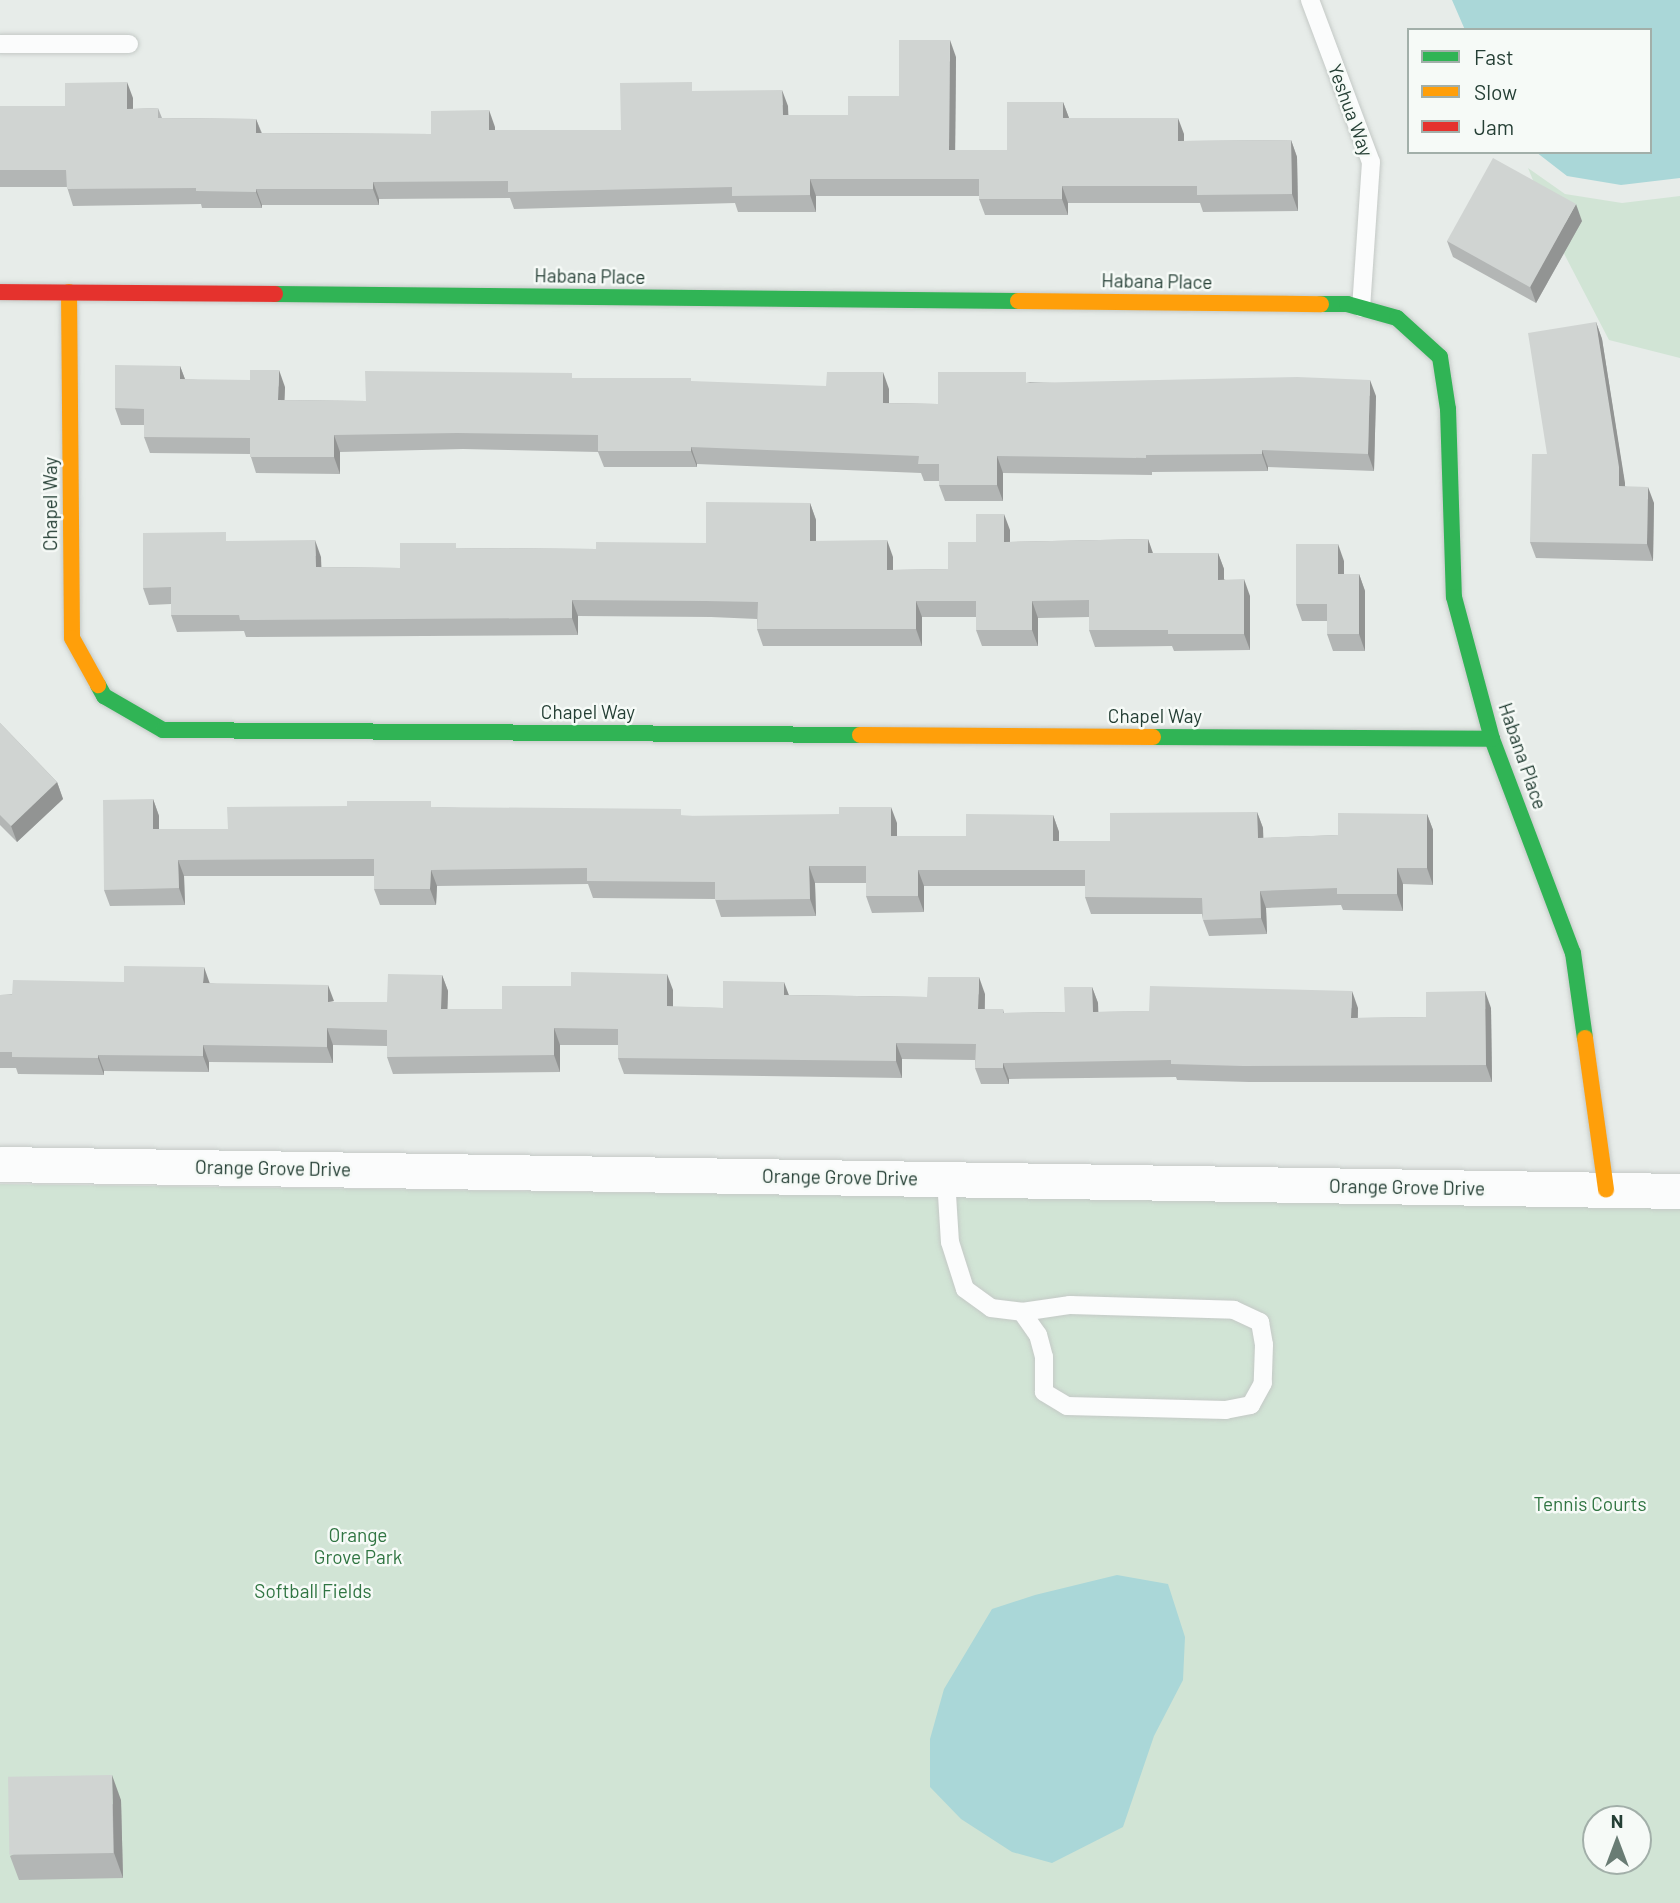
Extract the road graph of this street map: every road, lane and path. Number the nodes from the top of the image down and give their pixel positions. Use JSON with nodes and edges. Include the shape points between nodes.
{"nodes":[{"id":1,"x":1310,"y":0,"type":"edge"},
{"id":2,"x":0,"y":44,"type":"edge"},
{"id":3,"x":129,"y":44,"type":"dead end"},
{"id":4,"x":0,"y":292,"type":"edge"},
{"id":5,"x":69,"y":292,"type":"junction"},
{"id":6,"x":1361,"y":308,"type":"junction"},
{"id":7,"x":1492,"y":739,"type":"junction"},
{"id":8,"x":0,"y":1164,"type":"edge"},
{"id":9,"x":946,"y":1179,"type":"junction"},
{"id":10,"x":1606,"y":1190,"type":"junction"},
{"id":11,"x":1680,"y":1191,"type":"edge"},
{"id":12,"x":1022,"y":1312,"type":"junction"}],
"edges":[{"from":1,"to":6,"type":"lane","name":"Yeshua Way","via":[[1371,162]]},
{"from":2,"to":3,"type":"lane"},
{"from":4,"to":5,"type":"street","name":"Habana Place"},
{"from":5,"to":6,"type":"street","name":"Habana Place","via":[[1346,303]]},
{"from":5,"to":7,"type":"street","name":"Chapel Way","via":[[72,638],[104,696],[163,730]]},
{"from":6,"to":7,"type":"street","name":"Habana Place","via":[[1397,318],[1440,357],[1448,409],[1454,597]]},
{"from":7,"to":10,"type":"street","name":"Habana Place","via":[[1573,953]]},
{"from":8,"to":9,"type":"street","name":"Orange Grove Drive"},
{"from":9,"to":10,"type":"street","name":"Orange Grove Drive"},
{"from":9,"to":12,"type":"lane","via":[[950,1242],[965,1289],[991,1308]]},
{"from":10,"to":11,"type":"street","name":"Orange Grove Drive"},
{"from":12,"to":12,"type":"lane","via":[[1070,1306],[1234,1310],[1260,1322],[1263,1383],[1251,1405],[1226,1410],[1067,1406],[1044,1392],[1044,1357],[1038,1335]]}]}
